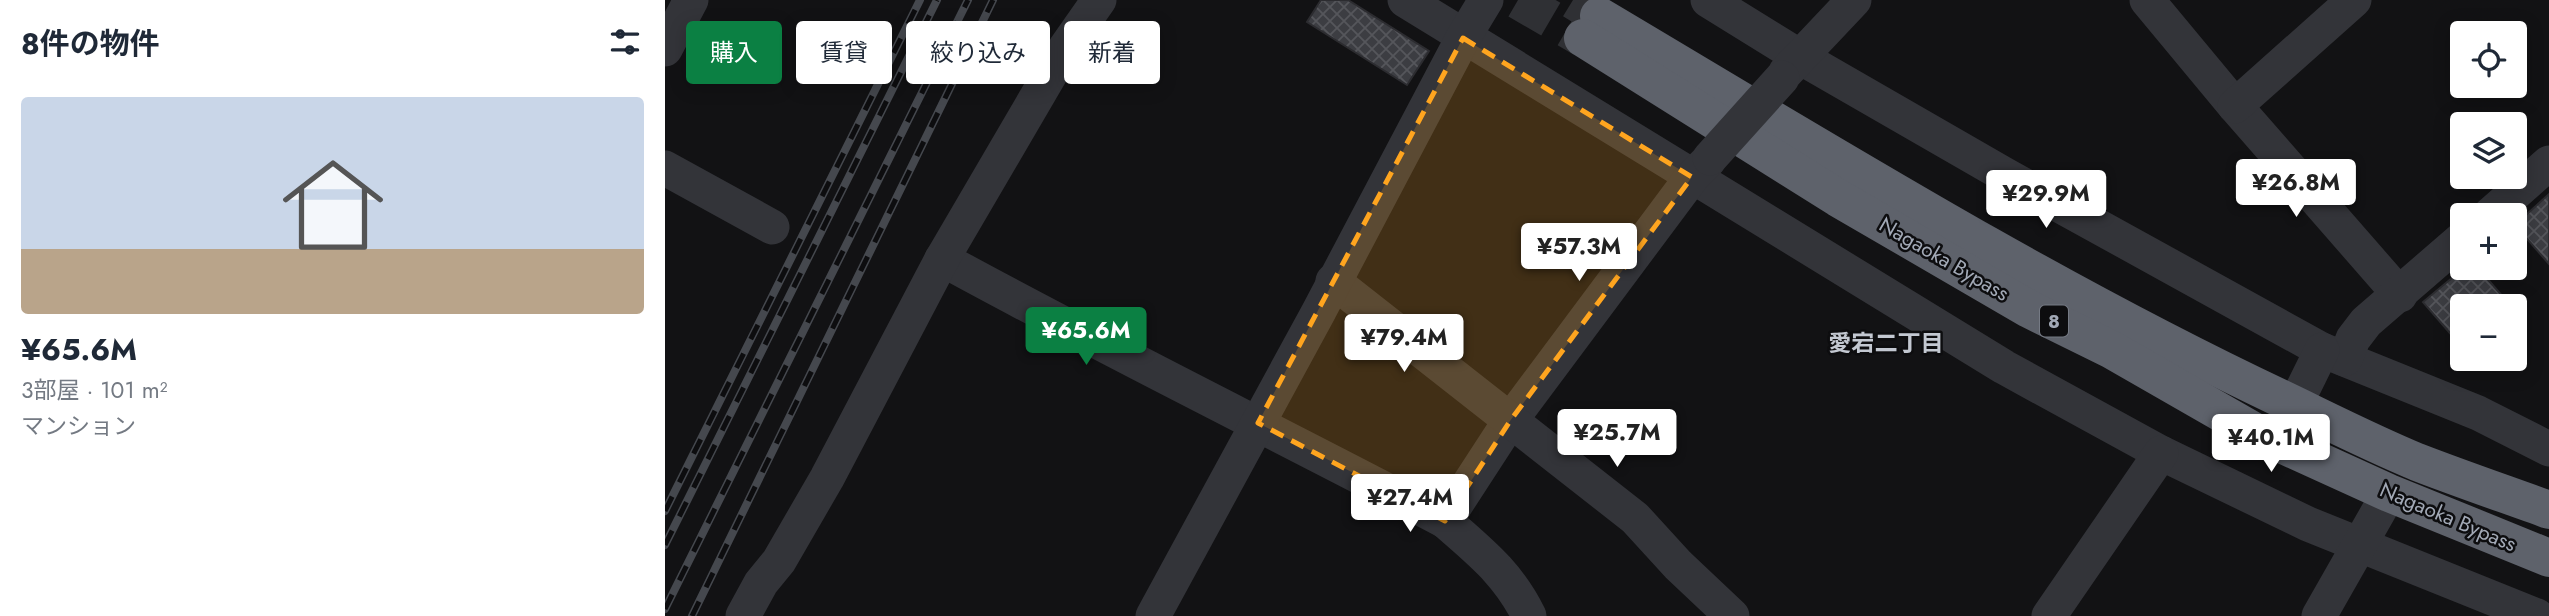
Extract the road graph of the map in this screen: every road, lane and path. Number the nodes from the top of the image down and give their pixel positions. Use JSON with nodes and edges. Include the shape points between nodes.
{"nodes":[{"id":1,"x":691,"y":0,"type":"edge"},
{"id":2,"x":1099,"y":0,"type":"edge"},
{"id":3,"x":1405,"y":0,"type":"edge"},
{"id":4,"x":1486,"y":0,"type":"edge"},
{"id":5,"x":1709,"y":0,"type":"edge"},
{"id":6,"x":1854,"y":0,"type":"edge"},
{"id":7,"x":2147,"y":0,"type":"edge"},
{"id":8,"x":2354,"y":0,"type":"edge"},
{"id":9,"x":1463,"y":38,"type":"junction"},
{"id":10,"x":665,"y":49,"type":"edge"},
{"id":11,"x":1791,"y":67,"type":"junction"},
{"id":12,"x":2235,"y":106,"type":"junction"},
{"id":13,"x":2549,"y":163,"type":"edge"},
{"id":14,"x":665,"y":168,"type":"edge"},
{"id":15,"x":1701,"y":168,"type":"junction"},
{"id":16,"x":2504,"y":203,"type":"edge"},
{"id":17,"x":772,"y":227,"type":"dead end"},
{"id":18,"x":2450,"y":251,"type":"edge"},
{"id":19,"x":942,"y":259,"type":"junction"},
{"id":20,"x":1333,"y":281,"type":"junction"},
{"id":21,"x":2400,"y":295,"type":"junction"},
{"id":22,"x":2334,"y":354,"type":"junction"},
{"id":23,"x":2295,"y":405,"type":"junction"},
{"id":24,"x":1510,"y":421,"type":"junction"},
{"id":25,"x":1258,"y":423,"type":"junction"},
{"id":26,"x":2549,"y":449,"type":"edge"},
{"id":27,"x":2161,"y":453,"type":"junction"},
{"id":28,"x":2389,"y":493,"type":"junction"},
{"id":29,"x":2549,"y":510,"type":"edge"},
{"id":30,"x":1445,"y":521,"type":"junction"},
{"id":31,"x":2360,"y":544,"type":"junction"},
{"id":32,"x":2549,"y":558,"type":"edge"},
{"id":33,"x":743,"y":616,"type":"edge"},
{"id":34,"x":1153,"y":616,"type":"edge"},
{"id":35,"x":1529,"y":616,"type":"edge"},
{"id":36,"x":1732,"y":616,"type":"edge"},
{"id":37,"x":2049,"y":616,"type":"edge"},
{"id":38,"x":2319,"y":616,"type":"edge"},
{"id":39,"x":2537,"y":616,"type":"edge"}],
"edges":[{"from":1,"to":10,"type":"street"},
{"from":2,"to":19,"type":"street","via":[[1066,47]]},
{"from":3,"to":9,"type":"street"},
{"from":4,"to":9,"type":"street"},
{"from":5,"to":11,"type":"street"},
{"from":6,"to":11,"type":"street"},
{"from":7,"to":12,"type":"street"},
{"from":8,"to":12,"type":"street"},
{"from":9,"to":15,"type":"street"},
{"from":9,"to":20,"type":"street"},
{"from":11,"to":15,"type":"street","bridge":true},
{"from":11,"to":22,"type":"street","via":[[2005,175]]},
{"from":12,"to":21,"type":"street"},
{"from":13,"to":16,"type":"street"},
{"from":14,"to":17,"type":"street"},
{"from":15,"to":24,"type":"street"},
{"from":15,"to":27,"type":"street","via":[[2004,367]]},
{"from":18,"to":21,"type":"street"},
{"from":19,"to":25,"type":"street"},
{"from":19,"to":33,"type":"street","via":[[827,478]]},
{"from":20,"to":24,"type":"street"},
{"from":20,"to":25,"type":"street"},
{"from":21,"to":22,"type":"street"},
{"from":22,"to":23,"type":"street"},
{"from":22,"to":26,"type":"street","via":[[2478,413]]},
{"from":23,"to":28,"type":"highway","name":"Nagaoka Bypass","number":"8","via":[[2053,283],[1591,27],[1838,198],[2255,432]]},
{"from":23,"to":29,"type":"highway","name":"Nagaoka Bypass","number":"8","via":[[2416,461]]},
{"from":24,"to":30,"type":"street"},
{"from":24,"to":36,"type":"street","via":[[1635,518]]},
{"from":25,"to":30,"type":"street"},
{"from":25,"to":34,"type":"street"},
{"from":27,"to":31,"type":"street"},
{"from":27,"to":37,"type":"street"},
{"from":28,"to":31,"type":"street"},
{"from":28,"to":32,"type":"highway","name":"Nagaoka Bypass","number":"8"},
{"from":30,"to":35,"type":"street","via":[[1502,572]]},
{"from":31,"to":38,"type":"street"},
{"from":31,"to":39,"type":"street"}]}
